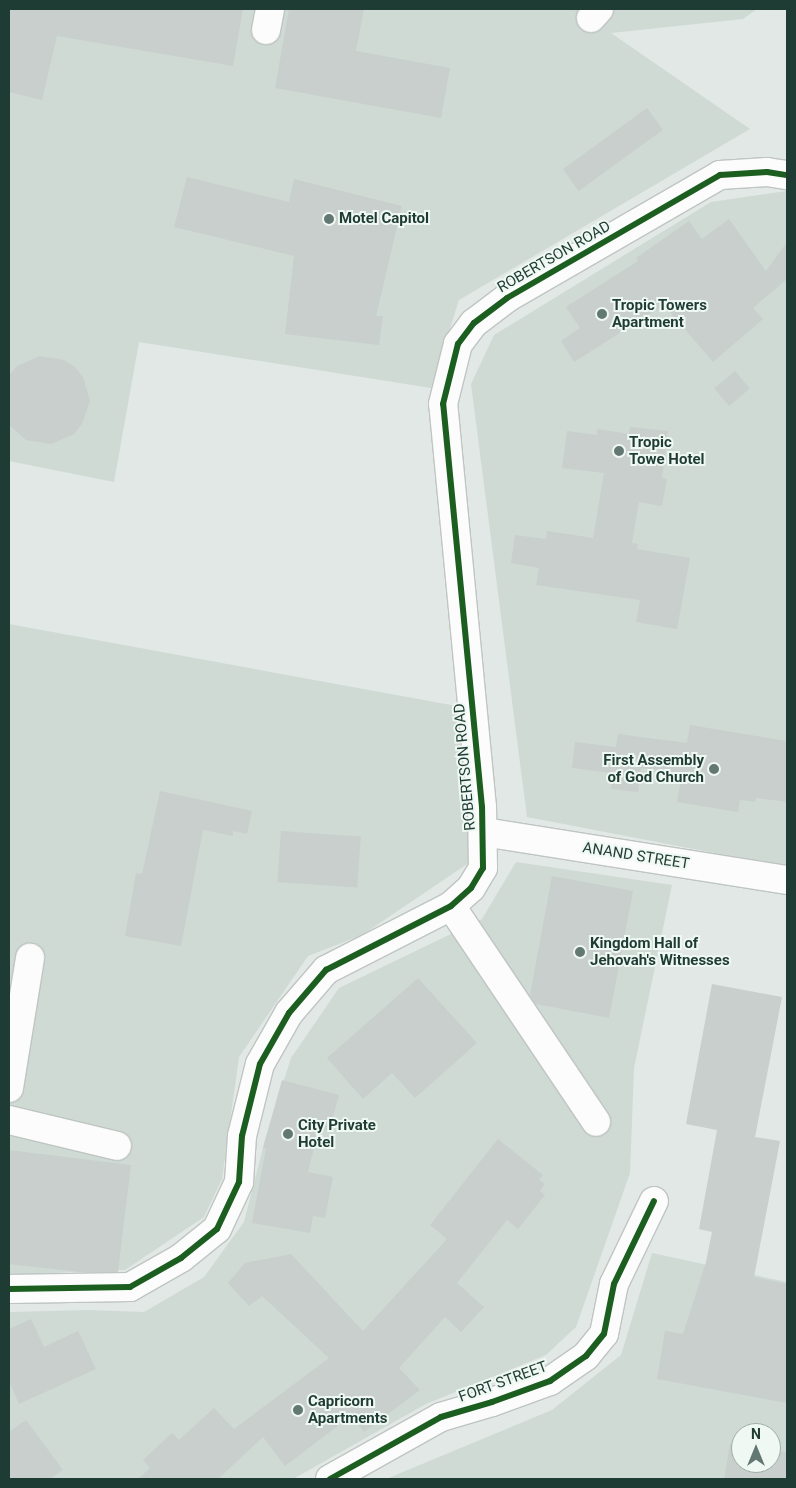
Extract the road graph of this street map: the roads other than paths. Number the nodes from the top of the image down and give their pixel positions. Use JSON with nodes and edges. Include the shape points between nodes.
{"nodes":[{"id":1,"x":787,"y":175,"type":"edge"},
{"id":2,"x":484,"y":832,"type":"junction"},
{"id":3,"x":787,"y":880,"type":"edge"},
{"id":4,"x":451,"y":906,"type":"junction"},
{"id":5,"x":30,"y":958,"type":"dead end"},
{"id":6,"x":9,"y":1088,"type":"edge"},
{"id":7,"x":9,"y":1120,"type":"edge"},
{"id":8,"x":596,"y":1122,"type":"dead end"},
{"id":9,"x":117,"y":1146,"type":"dead end"},
{"id":10,"x":654,"y":1201,"type":"dead end"},
{"id":11,"x":9,"y":1289,"type":"edge"},
{"id":12,"x":330,"y":1479,"type":"edge"}],
"edges":[{"from":1,"to":2,"type":"street","name":"ROBERTSON ROAD","via":[[767,172],[720,175],[506,298],[474,323],[458,344],[443,404]]},
{"from":2,"to":3,"type":"street","name":"ANAND STREET"},
{"from":2,"to":4,"type":"street","name":"ROBERTSON ROAD","via":[[483,868],[471,888]]},
{"from":4,"to":8,"type":"street"},
{"from":4,"to":11,"type":"street","name":"ROBERTSON ROAD","via":[[326,970],[289,1013],[260,1064],[242,1136],[239,1182],[217,1229],[181,1258],[130,1287]]},
{"from":5,"to":6,"type":"street"},
{"from":7,"to":9,"type":"street"},
{"from":10,"to":12,"type":"street","name":"FORT STREET","via":[[614,1284],[604,1334],[586,1356],[550,1381],[441,1417]]}]}
